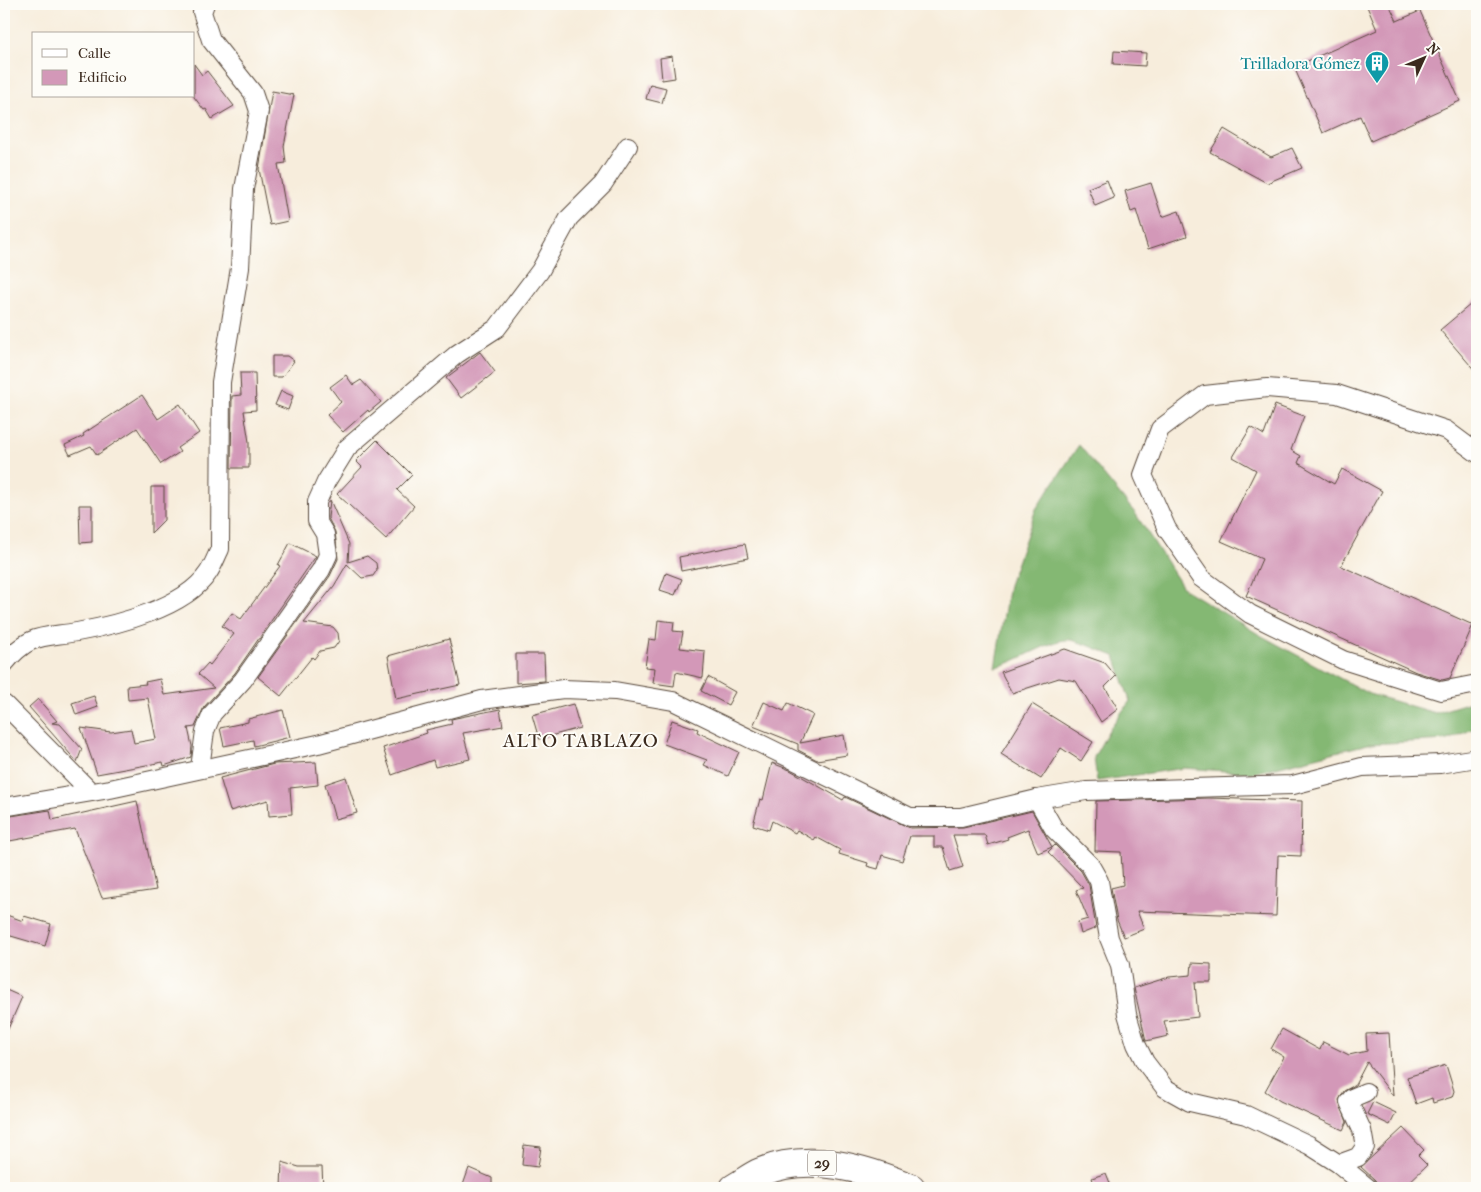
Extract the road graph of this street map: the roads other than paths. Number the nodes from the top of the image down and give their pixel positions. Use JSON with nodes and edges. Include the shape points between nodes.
{"nodes":[{"id":1,"x":205,"y":4,"type":"edge"},
{"id":2,"x":628,"y":146,"type":"dead end"},
{"id":3,"x":1477,"y":453,"type":"edge"},
{"id":4,"x":4,"y":664,"type":"edge"},
{"id":5,"x":1477,"y":684,"type":"edge"},
{"id":6,"x":4,"y":704,"type":"edge"},
{"id":7,"x":1477,"y":758,"type":"edge"},
{"id":8,"x":200,"y":768,"type":"junction"},
{"id":9,"x":91,"y":792,"type":"junction"},
{"id":10,"x":1037,"y":799,"type":"junction"},
{"id":11,"x":4,"y":807,"type":"edge"},
{"id":12,"x":1366,"y":1092,"type":"dead end"},
{"id":13,"x":1339,"y":1164,"type":"junction"},
{"id":14,"x":868,"y":1180,"type":"edge"},
{"id":15,"x":734,"y":1188,"type":"edge"},
{"id":16,"x":911,"y":1188,"type":"edge"},
{"id":17,"x":1368,"y":1188,"type":"edge"}],
"edges":[{"from":1,"to":4,"type":"street","via":[[202,12],[211,40],[253,93],[259,111],[244,189],[240,268],[221,382],[220,549],[208,574],[184,596],[145,614],[79,632],[38,636],[17,649]]},
{"from":2,"to":8,"type":"street","via":[[603,184],[569,218],[540,270],[497,328],[457,354],[347,448],[317,502],[317,521],[324,534],[328,555],[321,570],[243,680],[212,714],[203,738]]},
{"from":3,"to":5,"type":"street","via":[[1446,430],[1338,394],[1267,388],[1206,396],[1160,430],[1143,475],[1167,529],[1202,578],[1250,614],[1344,660],[1441,691]]},
{"from":6,"to":9,"type":"street"},
{"from":7,"to":10,"type":"street","via":[[1440,764],[1362,767],[1293,785],[1086,791]]},
{"from":8,"to":9,"type":"street"},
{"from":8,"to":10,"type":"street","via":[[318,744],[482,700],[563,690],[615,691],[673,701],[910,817],[961,817]]},
{"from":9,"to":11,"type":"street"},
{"from":10,"to":13,"type":"street","via":[[1054,829],[1090,865],[1099,882],[1109,938],[1120,965],[1126,1014],[1145,1062],[1165,1088],[1190,1102],[1246,1115],[1309,1145]]},
{"from":12,"to":13,"type":"street","via":[[1349,1102],[1362,1130],[1365,1147],[1358,1157]]},
{"from":13,"to":17,"type":"street"},
{"from":14,"to":15,"type":"main road","number":"29","via":[[830,1164],[804,1163],[760,1172]]},
{"from":14,"to":16,"type":"main road","number":"29"}]}
